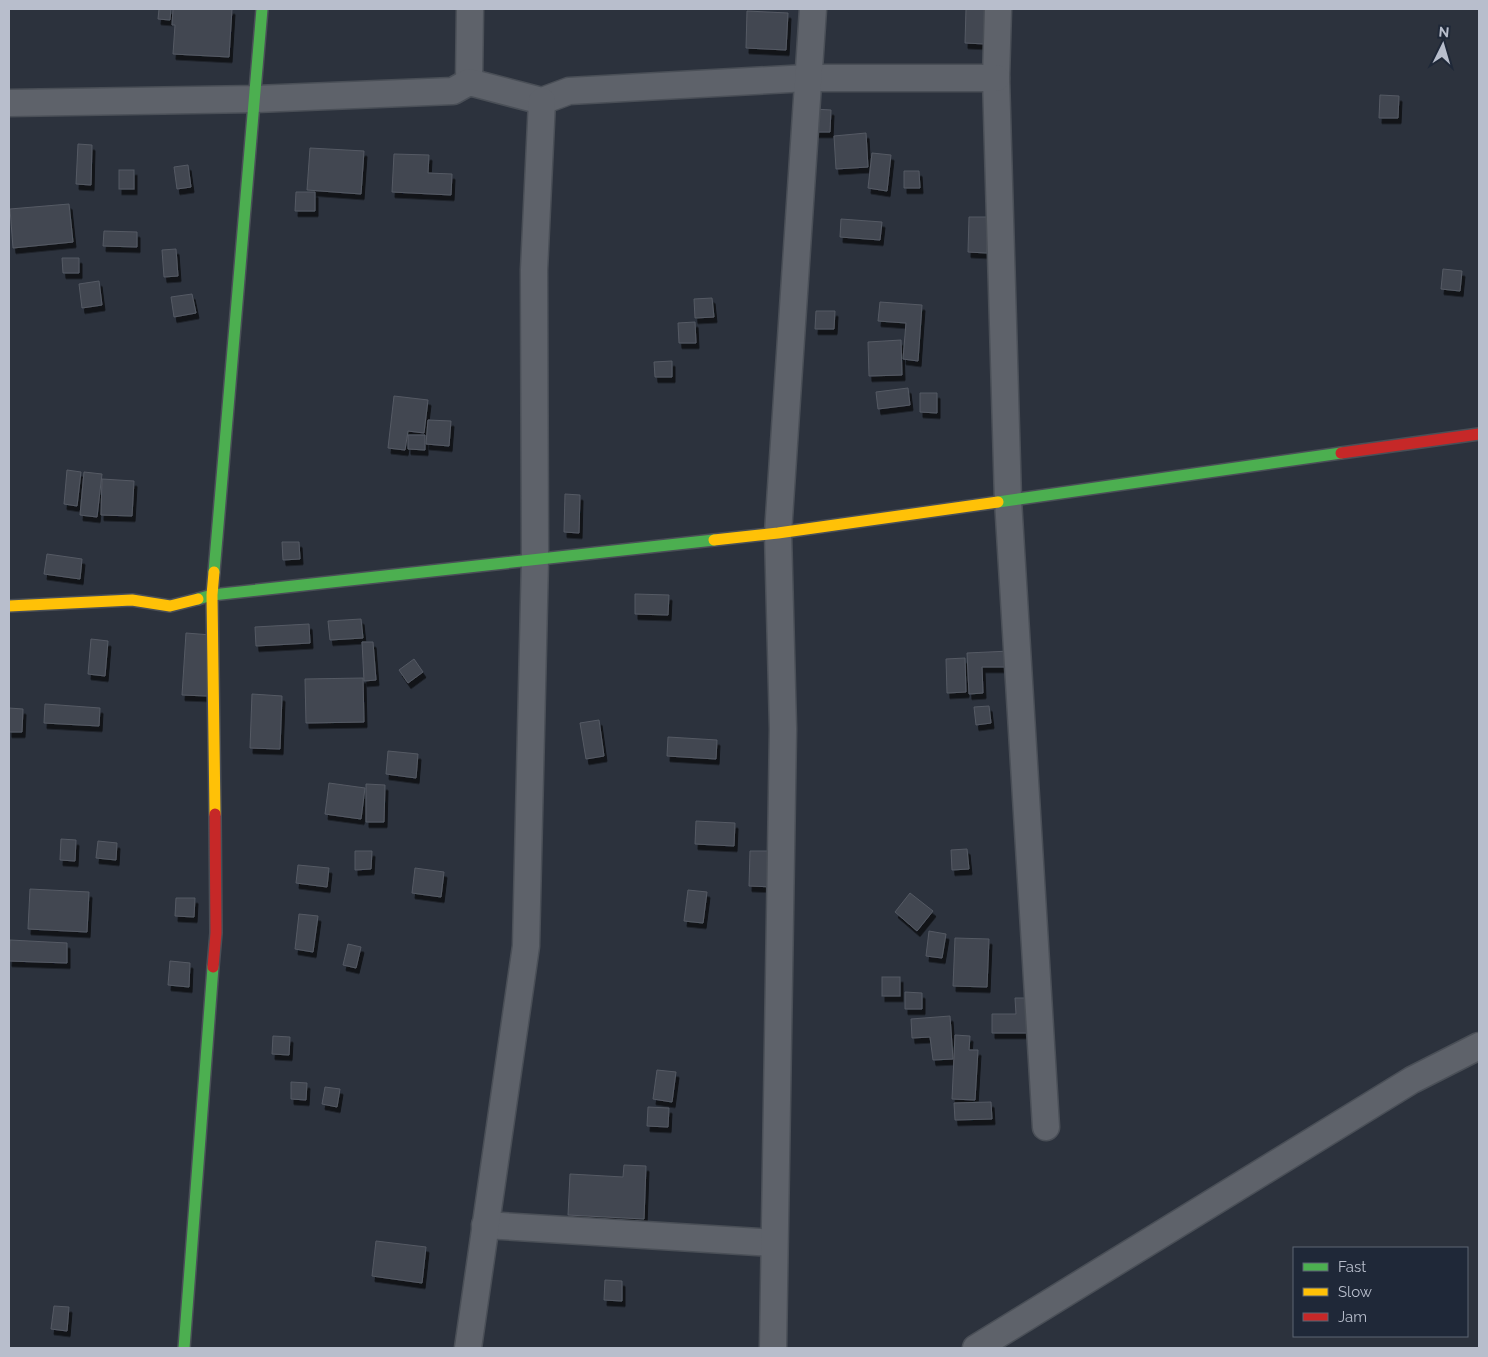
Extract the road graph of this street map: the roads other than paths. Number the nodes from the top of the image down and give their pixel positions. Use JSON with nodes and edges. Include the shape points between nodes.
{"nodes":[{"id":1,"x":262,"y":9,"type":"edge"},
{"id":2,"x":470,"y":9,"type":"edge"},
{"id":3,"x":813,"y":9,"type":"edge"},
{"id":4,"x":998,"y":9,"type":"edge"},
{"id":5,"x":808,"y":78,"type":"junction"},
{"id":6,"x":996,"y":78,"type":"junction"},
{"id":7,"x":469,"y":82,"type":"junction"},
{"id":8,"x":256,"y":99,"type":"junction"},
{"id":9,"x":542,"y":101,"type":"junction"},
{"id":10,"x":9,"y":103,"type":"edge"},
{"id":11,"x":1479,"y":434,"type":"edge"},
{"id":12,"x":1008,"y":500,"type":"junction"},
{"id":13,"x":778,"y":533,"type":"junction"},
{"id":14,"x":535,"y":560,"type":"junction"},
{"id":15,"x":212,"y":596,"type":"junction"},
{"id":16,"x":9,"y":606,"type":"edge"},
{"id":17,"x":1479,"y":1046,"type":"edge"},
{"id":18,"x":1046,"y":1127,"type":"dead end"},
{"id":19,"x":485,"y":1225,"type":"junction"},
{"id":20,"x":774,"y":1243,"type":"junction"},
{"id":21,"x":184,"y":1348,"type":"edge"},
{"id":22,"x":468,"y":1348,"type":"edge"},
{"id":23,"x":773,"y":1348,"type":"edge"},
{"id":24,"x":976,"y":1348,"type":"edge"}],
"edges":[{"from":1,"to":8,"type":"street"},
{"from":2,"to":7,"type":"street"},
{"from":3,"to":5,"type":"street"},
{"from":4,"to":6,"type":"street"},
{"from":5,"to":6,"type":"street"},
{"from":5,"to":9,"type":"street","via":[[569,91]]},
{"from":5,"to":13,"type":"street"},
{"from":6,"to":12,"type":"street"},
{"from":7,"to":8,"type":"street","via":[[453,91]]},
{"from":7,"to":9,"type":"street"},
{"from":8,"to":10,"type":"street"},
{"from":8,"to":15,"type":"street"},
{"from":9,"to":14,"type":"street","via":[[534,270]]},
{"from":11,"to":12,"type":"street"},
{"from":12,"to":13,"type":"street"},
{"from":12,"to":18,"type":"street"},
{"from":13,"to":14,"type":"street"},
{"from":13,"to":20,"type":"street","via":[[783,729]]},
{"from":14,"to":15,"type":"street"},
{"from":14,"to":19,"type":"street","via":[[526,946]]},
{"from":15,"to":16,"type":"street","via":[[170,606],[132,600]]},
{"from":15,"to":21,"type":"street","via":[[216,933]]},
{"from":17,"to":24,"type":"street","via":[[1412,1080]]},
{"from":19,"to":20,"type":"street"},
{"from":19,"to":22,"type":"street"},
{"from":20,"to":23,"type":"street"}]}
